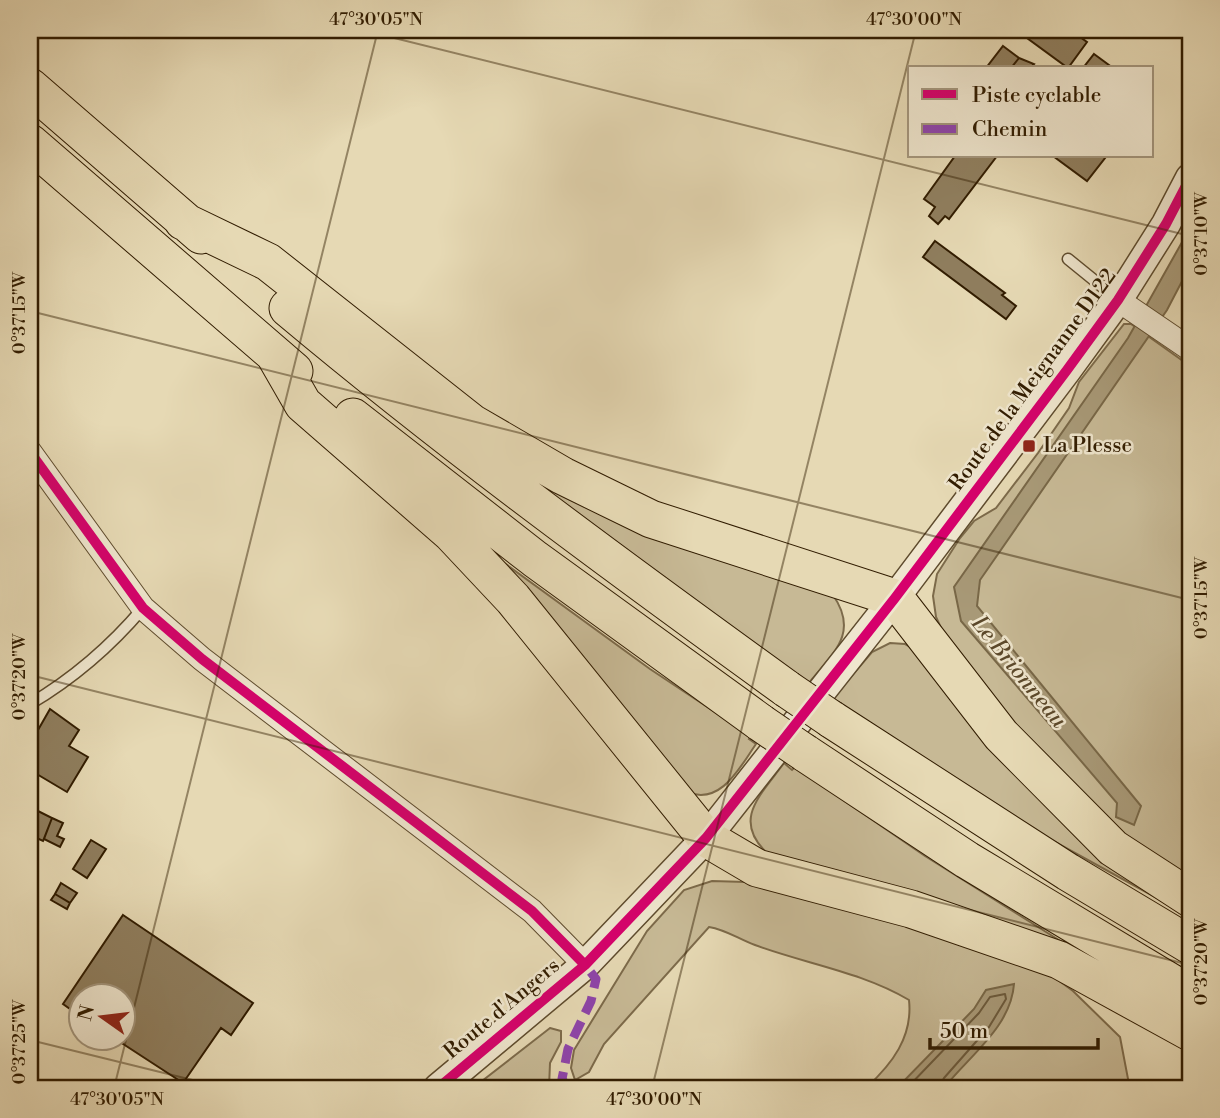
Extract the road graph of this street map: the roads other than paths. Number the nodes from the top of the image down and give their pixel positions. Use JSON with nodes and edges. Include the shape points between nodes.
{"nodes":[{"id":1,"x":30,"y":87,"type":"edge"},
{"id":2,"x":30,"y":143,"type":"edge"},
{"id":3,"x":1190,"y":178,"type":"edge"},
{"id":4,"x":183,"y":220,"type":"junction"},
{"id":5,"x":1068,"y":259,"type":"dead end"},
{"id":6,"x":1128,"y":307,"type":"junction"},
{"id":7,"x":1190,"y":349,"type":"edge"},
{"id":8,"x":276,"y":357,"type":"junction"},
{"id":9,"x":30,"y":452,"type":"edge"},
{"id":10,"x":894,"y":598,"type":"junction"},
{"id":11,"x":143,"y":608,"type":"junction"},
{"id":12,"x":30,"y":704,"type":"edge"},
{"id":13,"x":706,"y":838,"type":"junction"},
{"id":14,"x":1190,"y":898,"type":"edge"},
{"id":15,"x":1190,"y":945,"type":"edge"},
{"id":16,"x":585,"y":965,"type":"junction"},
{"id":17,"x":1190,"y":994,"type":"edge"},
{"id":18,"x":1190,"y":1032,"type":"edge"},
{"id":19,"x":438,"y":1088,"type":"edge"}],
"edges":[{"from":1,"to":4,"type":"highway"},
{"from":2,"to":8,"type":"highway"},
{"from":3,"to":6,"type":"street","name":"Route de la Meignanne D122"},
{"from":4,"to":10,"type":"highway","via":[[268,262],[472,423],[563,476],[651,519]]},
{"from":4,"to":15,"type":"highway","bridge":true,"via":[[375,381],[549,516],[787,689],[1068,872]]},
{"from":5,"to":6,"type":"lane"},
{"from":6,"to":7,"type":"street"},
{"from":6,"to":10,"type":"street","name":"Route de la Meignanne D122"},
{"from":8,"to":13,"type":"highway","via":[[303,404],[451,533],[513,599]]},
{"from":8,"to":17,"type":"highway","bridge":true,"via":[[535,559],[761,723],[967,860]]},
{"from":9,"to":11,"type":"street"},
{"from":10,"to":13,"type":"street","name":"Route de la Meignanne D122"},
{"from":10,"to":14,"type":"highway","via":[[1010,744],[1114,848]]},
{"from":11,"to":12,"type":"lane","via":[[116,640],[68,681]]},
{"from":11,"to":16,"type":"street","via":[[202,659],[532,911]]},
{"from":13,"to":16,"type":"street","name":"Route d'Angers"},
{"from":13,"to":18,"type":"highway","via":[[757,868],[911,909],[1059,960]]},
{"from":16,"to":19,"type":"street","name":"Route d'Angers"}]}
